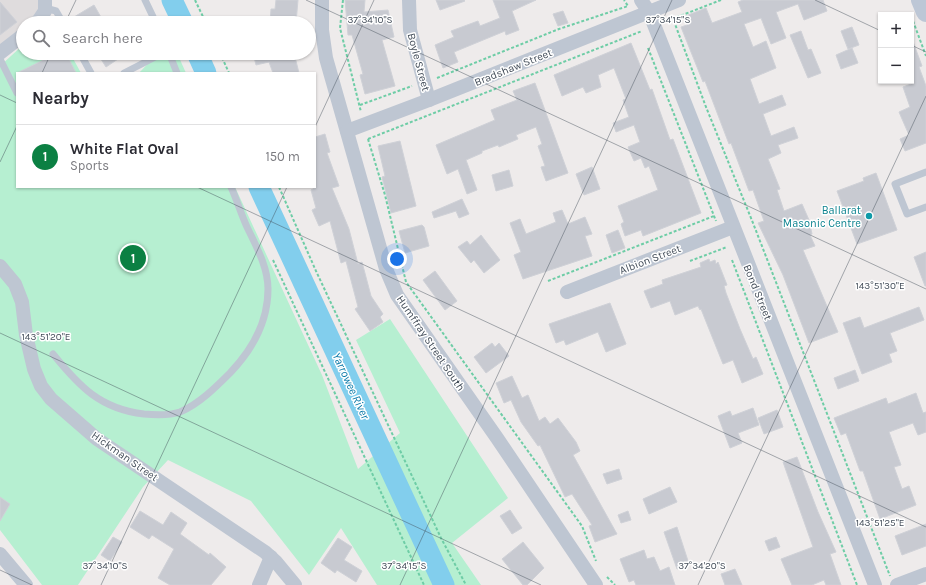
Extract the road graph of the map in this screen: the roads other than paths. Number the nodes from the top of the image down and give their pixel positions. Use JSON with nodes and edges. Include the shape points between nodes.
{"nodes":[{"id":1,"x":146,"y":0,"type":"edge"},
{"id":2,"x":322,"y":0,"type":"edge"},
{"id":3,"x":409,"y":0,"type":"edge"},
{"id":4,"x":641,"y":0,"type":"edge"},
{"id":5,"x":678,"y":0,"type":"edge"},
{"id":6,"x":921,"y":0,"type":"edge"},
{"id":7,"x":45,"y":4,"type":"edge"},
{"id":8,"x":649,"y":12,"type":"junction"},
{"id":9,"x":926,"y":12,"type":"edge"},
{"id":10,"x":42,"y":16,"type":"edge"},
{"id":11,"x":59,"y":16,"type":"edge"},
{"id":12,"x":153,"y":16,"type":"edge"},
{"id":13,"x":16,"y":40,"type":"edge"},
{"id":14,"x":0,"y":53,"type":"edge"},
{"id":15,"x":0,"y":59,"type":"edge"},
{"id":16,"x":84,"y":60,"type":"edge"},
{"id":17,"x":149,"y":60,"type":"edge"},
{"id":18,"x":172,"y":60,"type":"edge"},
{"id":19,"x":90,"y":72,"type":"edge"},
{"id":20,"x":126,"y":72,"type":"edge"},
{"id":21,"x":177,"y":72,"type":"edge"},
{"id":22,"x":16,"y":91,"type":"edge"},
{"id":23,"x":429,"y":100,"type":"junction"},
{"id":24,"x":348,"y":131,"type":"junction"},
{"id":25,"x":926,"y":172,"type":"edge"},
{"id":26,"x":231,"y":188,"type":"edge"},
{"id":27,"x":926,"y":207,"type":"edge"},
{"id":28,"x":726,"y":230,"type":"junction"},
{"id":29,"x":0,"y":266,"type":"edge"},
{"id":30,"x":567,"y":292,"type":"dead end"},
{"id":31,"x":53,"y":354,"type":"dead end"},
{"id":32,"x":0,"y":554,"type":"edge"},
{"id":33,"x":271,"y":557,"type":"junction"},
{"id":34,"x":926,"y":574,"type":"edge"},
{"id":35,"x":599,"y":579,"type":"edge"},
{"id":36,"x":893,"y":579,"type":"edge"},
{"id":37,"x":26,"y":585,"type":"edge"},
{"id":38,"x":259,"y":585,"type":"edge"},
{"id":39,"x":295,"y":585,"type":"edge"},
{"id":40,"x":875,"y":585,"type":"edge"}],
"edges":[{"from":1,"to":12,"type":"lane"},
{"from":2,"to":24,"type":"street","name":"Humffray Street South","via":[[324,49]]},
{"from":3,"to":23,"type":"street","name":"Boyle Street","via":[[410,30]]},
{"from":4,"to":8,"type":"street","name":"Bond Street"},
{"from":5,"to":8,"type":"street","name":"Bradshaw Street"},
{"from":6,"to":9,"type":"main road"},
{"from":7,"to":10,"type":"street"},
{"from":7,"to":11,"type":"lane"},
{"from":8,"to":23,"type":"street","name":"Bradshaw Street"},
{"from":8,"to":28,"type":"street","name":"Bond Street"},
{"from":13,"to":14,"type":"street"},
{"from":15,"to":22,"type":"lane"},
{"from":16,"to":19,"type":"lane"},
{"from":17,"to":20,"type":"lane"},
{"from":18,"to":21,"type":"lane"},
{"from":23,"to":24,"type":"street","name":"Bradshaw Street"},
{"from":24,"to":35,"type":"street","name":"Humffray Street South","via":[[386,269],[400,300]]},
{"from":25,"to":27,"type":"lane","via":[[895,184],[907,214]]},
{"from":26,"to":31,"type":"lane","via":[[264,266],[268,288],[266,310],[258,334],[245,358],[227,376],[180,412],[140,414],[113,407],[96,398],[71,376]]},
{"from":28,"to":30,"type":"street","name":"Albion Street"},
{"from":28,"to":40,"type":"street","name":"Bond Street"},
{"from":29,"to":33,"type":"street","name":"Hickman Street","via":[[15,284],[22,302],[34,369],[41,386],[51,400],[97,439]]},
{"from":32,"to":37,"type":"street"},
{"from":33,"to":38,"type":"street"},
{"from":33,"to":39,"type":"street","name":"Hickman Street"},
{"from":34,"to":36,"type":"street"}]}
